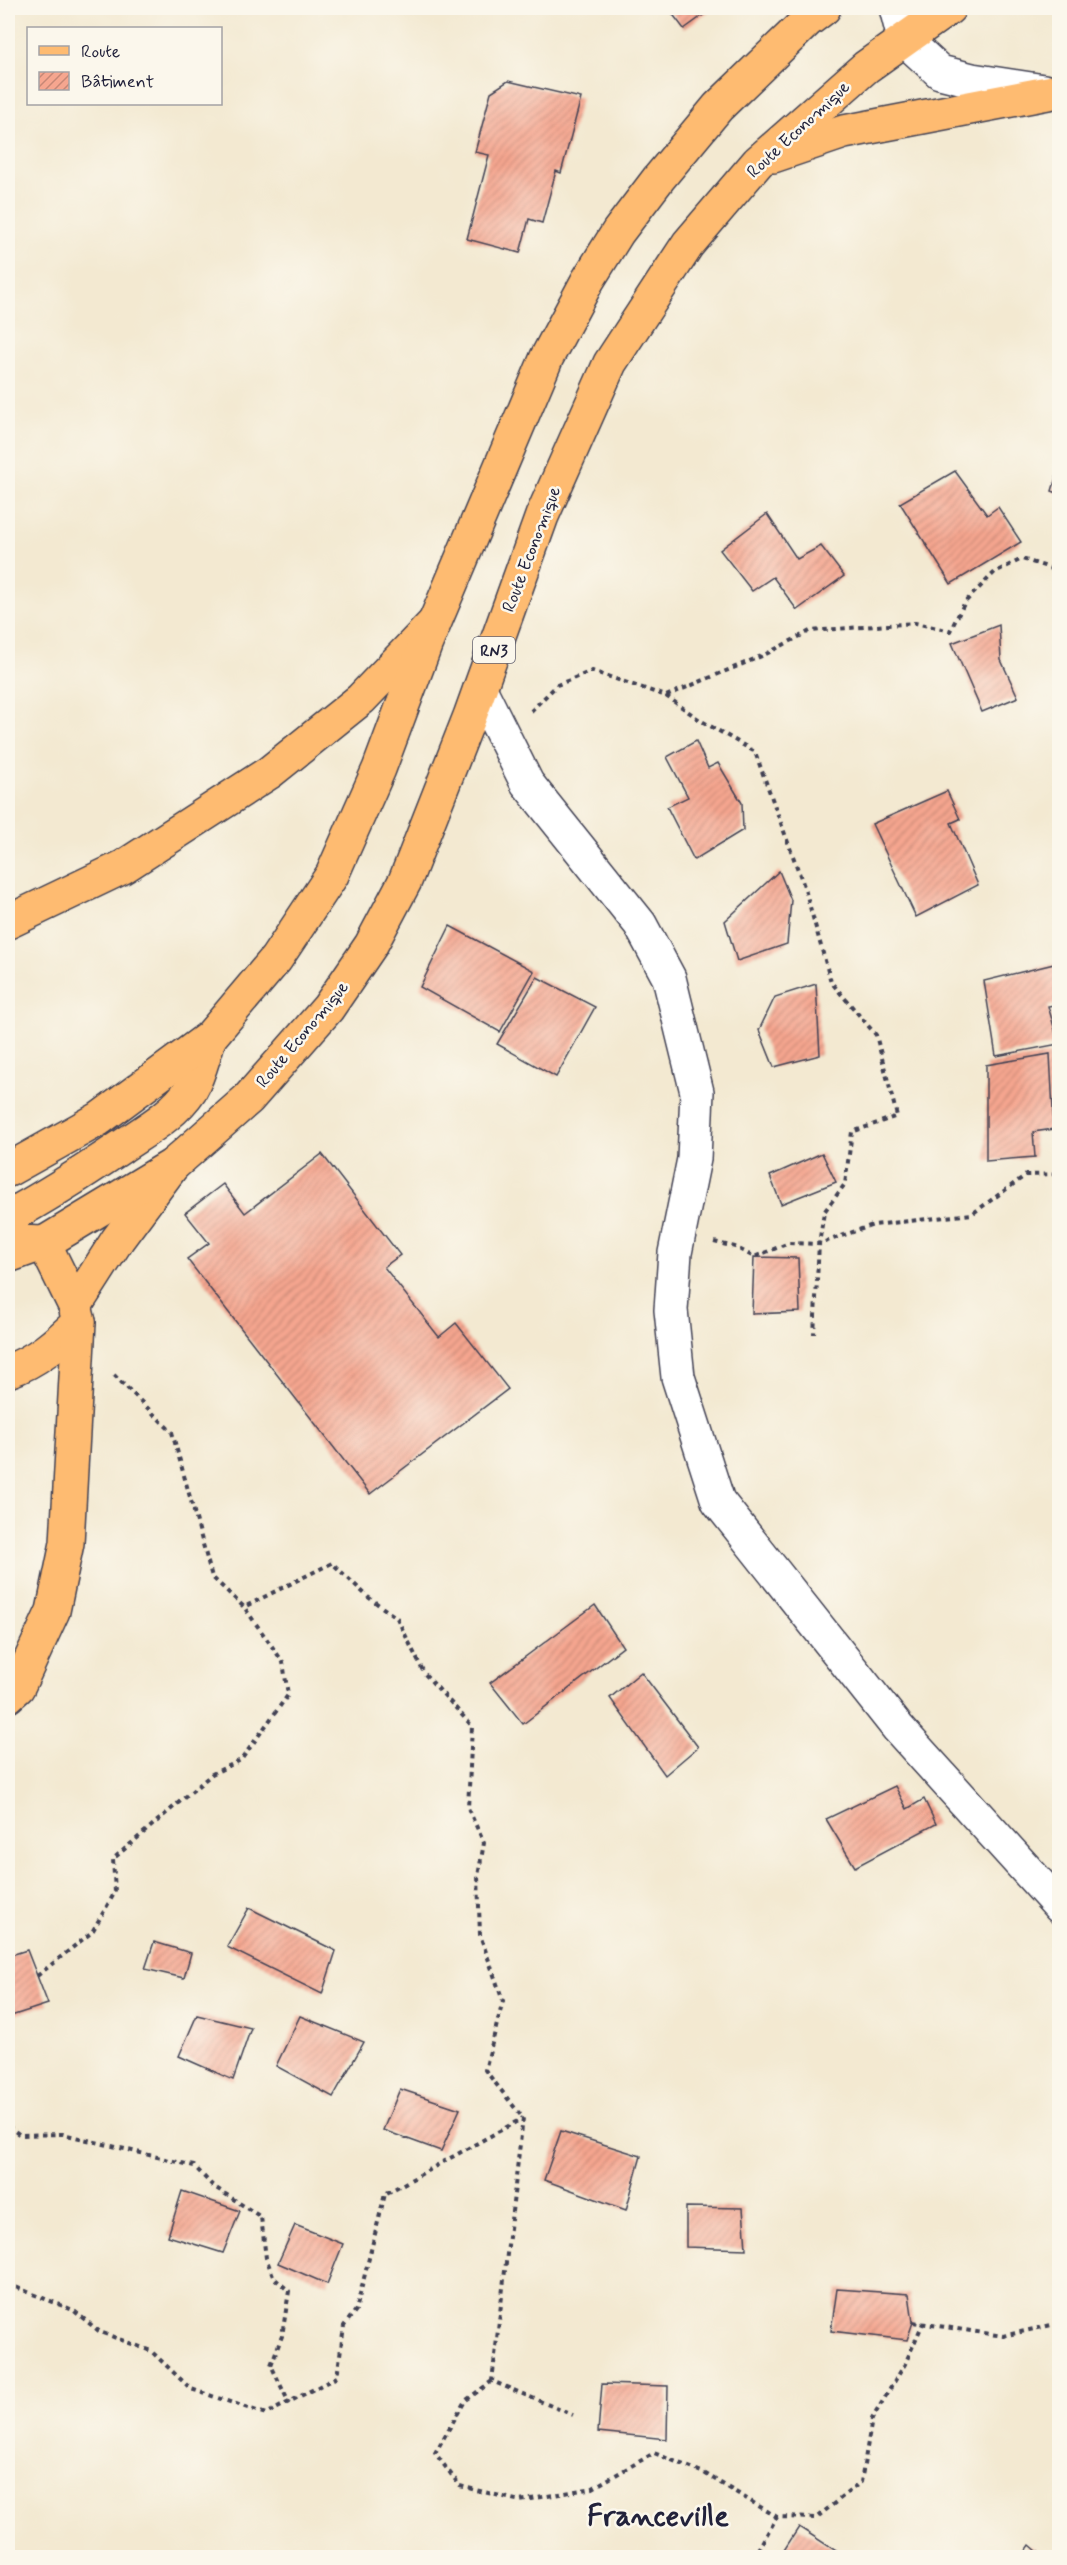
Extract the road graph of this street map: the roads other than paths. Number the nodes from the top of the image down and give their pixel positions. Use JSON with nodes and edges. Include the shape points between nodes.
{"nodes":[{"id":1,"x":824,"y":8,"type":"edge"},
{"id":2,"x":896,"y":8,"type":"edge"},
{"id":3,"x":949,"y":8,"type":"edge"},
{"id":4,"x":904,"y":39,"type":"junction"},
{"id":5,"x":1056,"y":91,"type":"edge"},
{"id":6,"x":758,"y":162,"type":"junction"},
{"id":7,"x":434,"y":623,"type":"junction"},
{"id":8,"x":480,"y":688,"type":"junction"},
{"id":9,"x":8,"y":922,"type":"edge"},
{"id":10,"x":210,"y":1037,"type":"junction"},
{"id":11,"x":173,"y":1165,"type":"junction"},
{"id":12,"x":8,"y":1170,"type":"edge"},
{"id":13,"x":8,"y":1217,"type":"edge"},
{"id":14,"x":8,"y":1241,"type":"edge"},
{"id":15,"x":44,"y":1243,"type":"junction"},
{"id":16,"x":8,"y":1256,"type":"edge"},
{"id":17,"x":77,"y":1314,"type":"junction"},
{"id":18,"x":8,"y":1371,"type":"edge"},
{"id":19,"x":8,"y":1696,"type":"edge"},
{"id":20,"x":1059,"y":1907,"type":"edge"}],
"edges":[{"from":1,"to":7,"type":"main road","via":[[718,107],[618,232],[547,357]]},
{"from":2,"to":4,"type":"street"},
{"from":3,"to":4,"type":"main road","name":"Route Economique","number":"RN3"},
{"from":4,"to":5,"type":"street","via":[[940,72],[1016,88]]},
{"from":4,"to":6,"type":"main road","name":"Route Economique","number":"RN3","via":[[866,67]]},
{"from":5,"to":6,"type":"main road","via":[[844,132]]},
{"from":6,"to":8,"type":"main road","name":"Route Economique","number":"RN3","via":[[688,244],[610,363],[542,516]]},
{"from":7,"to":9,"type":"main road","via":[[361,699],[270,772],[123,867]]},
{"from":7,"to":10,"type":"main road","via":[[379,769],[332,875],[276,959]]},
{"from":8,"to":11,"type":"main road","name":"Route Economique","number":"RN3","via":[[405,880],[371,945],[328,1008],[248,1099]]},
{"from":8,"to":20,"type":"street","via":[[527,783],[640,924],[669,978],[697,1092],[693,1159],[678,1233],[670,1310],[678,1377],[718,1501],[898,1728]]},
{"from":10,"to":12,"type":"main road","via":[[99,1119]]},
{"from":10,"to":13,"type":"main road","via":[[192,1087],[178,1105],[45,1197]]},
{"from":11,"to":15,"type":"main road","name":"Route Economique","number":"RN3"},
{"from":11,"to":17,"type":"main road","via":[[118,1239]]},
{"from":14,"to":15,"type":"main road"},
{"from":15,"to":16,"type":"main road","name":"Route Economique","number":"RN3"},
{"from":15,"to":17,"type":"main road"},
{"from":17,"to":18,"type":"main road","via":[[55,1346],[26,1365]]},
{"from":17,"to":19,"type":"main road","via":[[68,1543],[53,1611],[18,1687]]}]}
